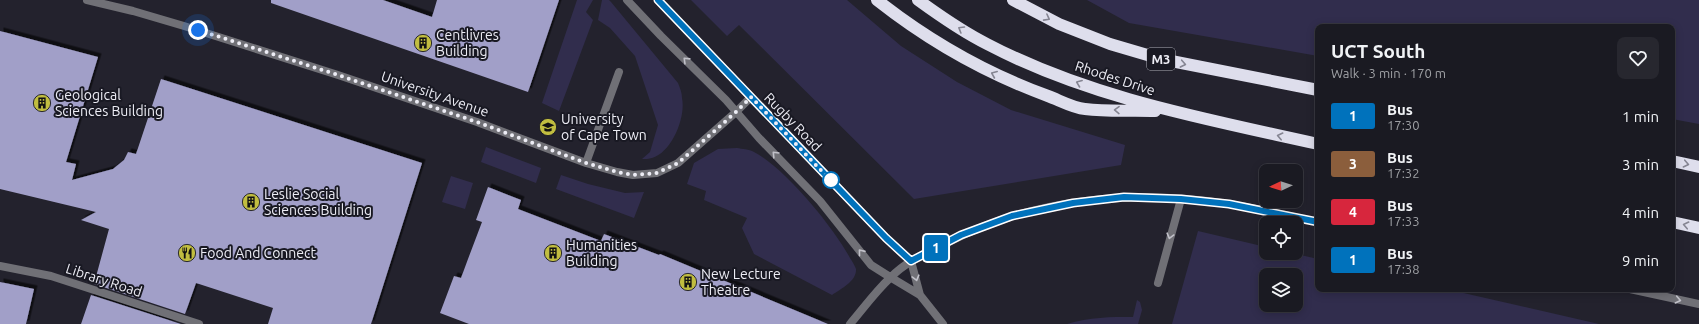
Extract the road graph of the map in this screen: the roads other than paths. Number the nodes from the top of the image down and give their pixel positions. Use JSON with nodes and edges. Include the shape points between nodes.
{"nodes":[{"id":1,"x":86,"y":0,"type":"edge"},
{"id":2,"x":627,"y":0,"type":"edge"},
{"id":3,"x":658,"y":0,"type":"edge"},
{"id":4,"x":877,"y":0,"type":"edge"},
{"id":5,"x":918,"y":0,"type":"edge"},
{"id":6,"x":1012,"y":0,"type":"edge"},
{"id":7,"x":619,"y":72,"type":"dead end"},
{"id":8,"x":1315,"y":89,"type":"edge"},
{"id":9,"x":751,"y":97,"type":"junction"},
{"id":10,"x":1170,"y":111,"type":"junction"},
{"id":11,"x":736,"y":112,"type":"junction"},
{"id":12,"x":1315,"y":143,"type":"edge"},
{"id":13,"x":1675,"y":162,"type":"edge"},
{"id":14,"x":586,"y":163,"type":"junction"},
{"id":15,"x":1699,"y":167,"type":"edge"},
{"id":16,"x":1181,"y":199,"type":"junction"},
{"id":17,"x":1315,"y":221,"type":"edge"},
{"id":18,"x":1675,"y":223,"type":"edge"},
{"id":19,"x":1699,"y":228,"type":"edge"},
{"id":20,"x":911,"y":261,"type":"junction"},
{"id":21,"x":0,"y":266,"type":"edge"},
{"id":22,"x":890,"y":278,"type":"junction"},
{"id":23,"x":1158,"y":284,"type":"dead end"},
{"id":24,"x":1644,"y":292,"type":"edge"},
{"id":25,"x":920,"y":295,"type":"junction"},
{"id":26,"x":1699,"y":304,"type":"edge"},
{"id":27,"x":200,"y":324,"type":"edge"},
{"id":28,"x":850,"y":324,"type":"edge"},
{"id":29,"x":943,"y":324,"type":"edge"}],
"edges":[{"from":1,"to":14,"type":"street","name":"University Avenue","via":[[184,26],[338,75],[477,122]]},
{"from":11,"to":2,"type":"street","one_way":true},
{"from":3,"to":9,"type":"street","name":"Rugby Road"},
{"from":10,"to":4,"type":"highway","one_way":true,"via":[[1084,109],[1030,90],[982,69],[946,49]]},
{"from":10,"to":5,"type":"highway","name":"Rhodes Drive","one_way":true,"via":[[1094,89],[1034,66],[987,44]]},
{"from":6,"to":8,"type":"highway","number":"M3","one_way":true,"via":[[1059,24],[1110,44],[1154,57]]},
{"from":7,"to":14,"type":"street"},
{"from":9,"to":11,"type":"street","name":"University Avenue"},
{"from":9,"to":20,"type":"street","name":"Rugby Road"},
{"from":12,"to":10,"type":"highway","name":"Rhodes Drive","one_way":true},
{"from":11,"to":14,"type":"street","name":"University Avenue","via":[[678,163],[657,173],[633,175]]},
{"from":22,"to":11,"type":"street","one_way":true,"via":[[871,265],[820,201]]},
{"from":13,"to":15,"type":"highway","one_way":true},
{"from":16,"to":17,"type":"street","via":[[1229,204]]},
{"from":16,"to":20,"type":"street","via":[[1124,197],[1041,209],[1012,216],[961,235]]},
{"from":16,"to":23,"type":"street","one_way":true},
{"from":19,"to":18,"type":"highway","one_way":true},
{"from":20,"to":22,"type":"street"},
{"from":20,"to":25,"type":"street","one_way":true},
{"from":21,"to":27,"type":"street","name":"Library Road","via":[[51,276]]},
{"from":22,"to":25,"type":"street"},
{"from":22,"to":28,"type":"street"},
{"from":24,"to":26,"type":"street","one_way":true},
{"from":25,"to":29,"type":"street"}]}
